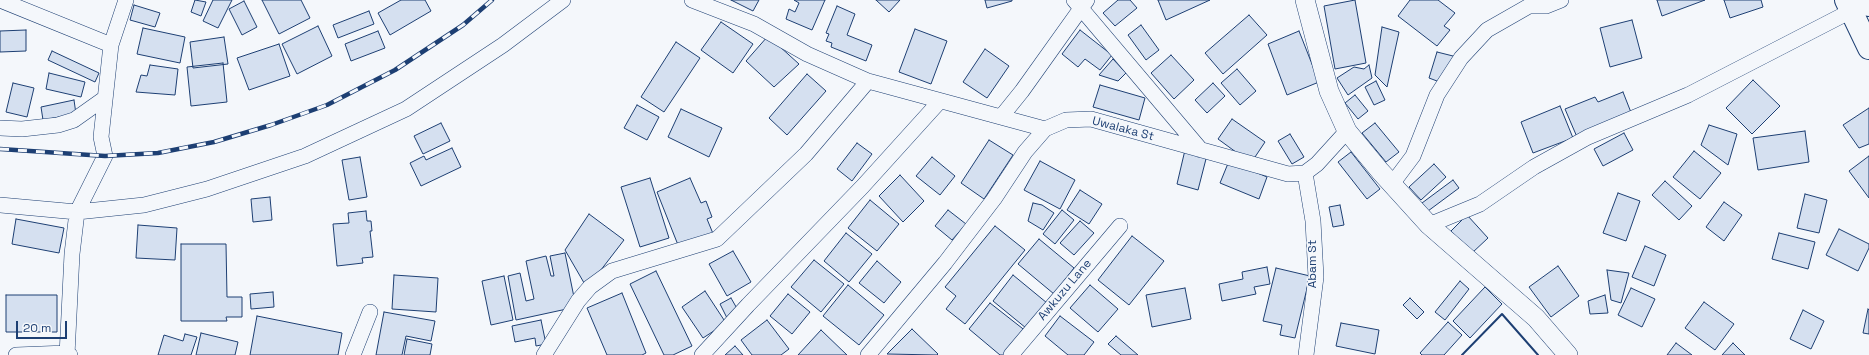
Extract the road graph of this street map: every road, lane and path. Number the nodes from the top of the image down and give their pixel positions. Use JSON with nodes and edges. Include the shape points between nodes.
{"nodes":[{"id":1,"x":0,"y":0,"type":"edge"},
{"id":2,"x":126,"y":0,"type":"edge"},
{"id":3,"x":563,"y":0,"type":"edge"},
{"id":4,"x":692,"y":0,"type":"edge"},
{"id":5,"x":1305,"y":0,"type":"edge"},
{"id":6,"x":1561,"y":0,"type":"edge"},
{"id":7,"x":1081,"y":2,"type":"edge"},
{"id":8,"x":1858,"y":4,"type":"edge"},
{"id":9,"x":111,"y":45,"type":"junction"},
{"id":10,"x":1869,"y":48,"type":"edge"},
{"id":11,"x":868,"y":81,"type":"junction"},
{"id":12,"x":105,"y":98,"type":"junction"},
{"id":13,"x":940,"y":101,"type":"junction"},
{"id":14,"x":1001,"y":117,"type":"junction"},
{"id":15,"x":0,"y":128,"type":"edge"},
{"id":16,"x":1044,"y":130,"type":"junction"},
{"id":17,"x":1347,"y":131,"type":"junction"},
{"id":18,"x":1201,"y":150,"type":"junction"},
{"id":19,"x":1305,"y":173,"type":"junction"},
{"id":20,"x":1392,"y":184,"type":"junction"},
{"id":21,"x":0,"y":205,"type":"edge"},
{"id":22,"x":77,"y":212,"type":"junction"},
{"id":23,"x":1429,"y":225,"type":"junction"},
{"id":24,"x":1120,"y":226,"type":"dead end"},
{"id":25,"x":370,"y":312,"type":"dead end"},
{"id":26,"x":68,"y":354,"type":"edge"},
{"id":27,"x":16,"y":355,"type":"edge"},
{"id":28,"x":353,"y":355,"type":"edge"},
{"id":29,"x":544,"y":355,"type":"edge"},
{"id":30,"x":702,"y":355,"type":"edge"},
{"id":31,"x":868,"y":355,"type":"edge"},
{"id":32,"x":1011,"y":355,"type":"edge"},
{"id":33,"x":1306,"y":355,"type":"edge"},
{"id":34,"x":1568,"y":355,"type":"edge"}],
"edges":[{"from":1,"to":9,"type":"street"},
{"from":2,"to":9,"type":"street"},
{"from":3,"to":22,"type":"street","via":[[503,45],[406,109],[305,156],[207,189],[144,205]]},
{"from":4,"to":11,"type":"street","via":[[754,24],[807,54]]},
{"from":5,"to":17,"type":"street","via":[[1329,91]]},
{"from":6,"to":20,"type":"street","via":[[1546,6],[1529,6],[1487,30],[1466,53],[1438,96],[1413,156]]},
{"from":7,"to":14,"type":"street","via":[[1022,91]]},
{"from":7,"to":18,"type":"street"},
{"from":8,"to":10,"type":"main road"},
{"from":8,"to":23,"type":"street","via":[[1688,95],[1588,136],[1534,167],[1480,204]]},
{"from":9,"to":12,"type":"street"},
{"from":11,"to":13,"type":"street"},
{"from":11,"to":29,"type":"street","via":[[806,154],[717,239],[607,275],[590,287],[578,301]]},
{"from":12,"to":15,"type":"street","via":[[74,120],[58,125],[22,129]]},
{"from":12,"to":22,"type":"street","via":[[101,137],[105,156]]},
{"from":13,"to":14,"type":"street"},
{"from":13,"to":30,"type":"street"},
{"from":14,"to":16,"type":"street"},
{"from":16,"to":18,"type":"street","name":"Uwalaka St","via":[[1066,120],[1091,119]]},
{"from":16,"to":31,"type":"street","name":"Uwalaka St","via":[[1025,152],[994,199],[945,263]]},
{"from":17,"to":19,"type":"street","via":[[1317,164]]},
{"from":17,"to":20,"type":"street"},
{"from":18,"to":19,"type":"street","name":"Uwalaka St","via":[[1288,174]]},
{"from":19,"to":33,"type":"street","name":"Abam St","via":[[1313,221],[1316,277]]},
{"from":20,"to":23,"type":"street"},
{"from":21,"to":22,"type":"street"},
{"from":22,"to":26,"type":"street","via":[[72,254]]},
{"from":23,"to":34,"type":"street","via":[[1536,318]]},
{"from":24,"to":32,"type":"street","name":"Awkuzu Lane"},
{"from":25,"to":28,"type":"street"},
{"from":26,"to":27,"type":"street"}]}
